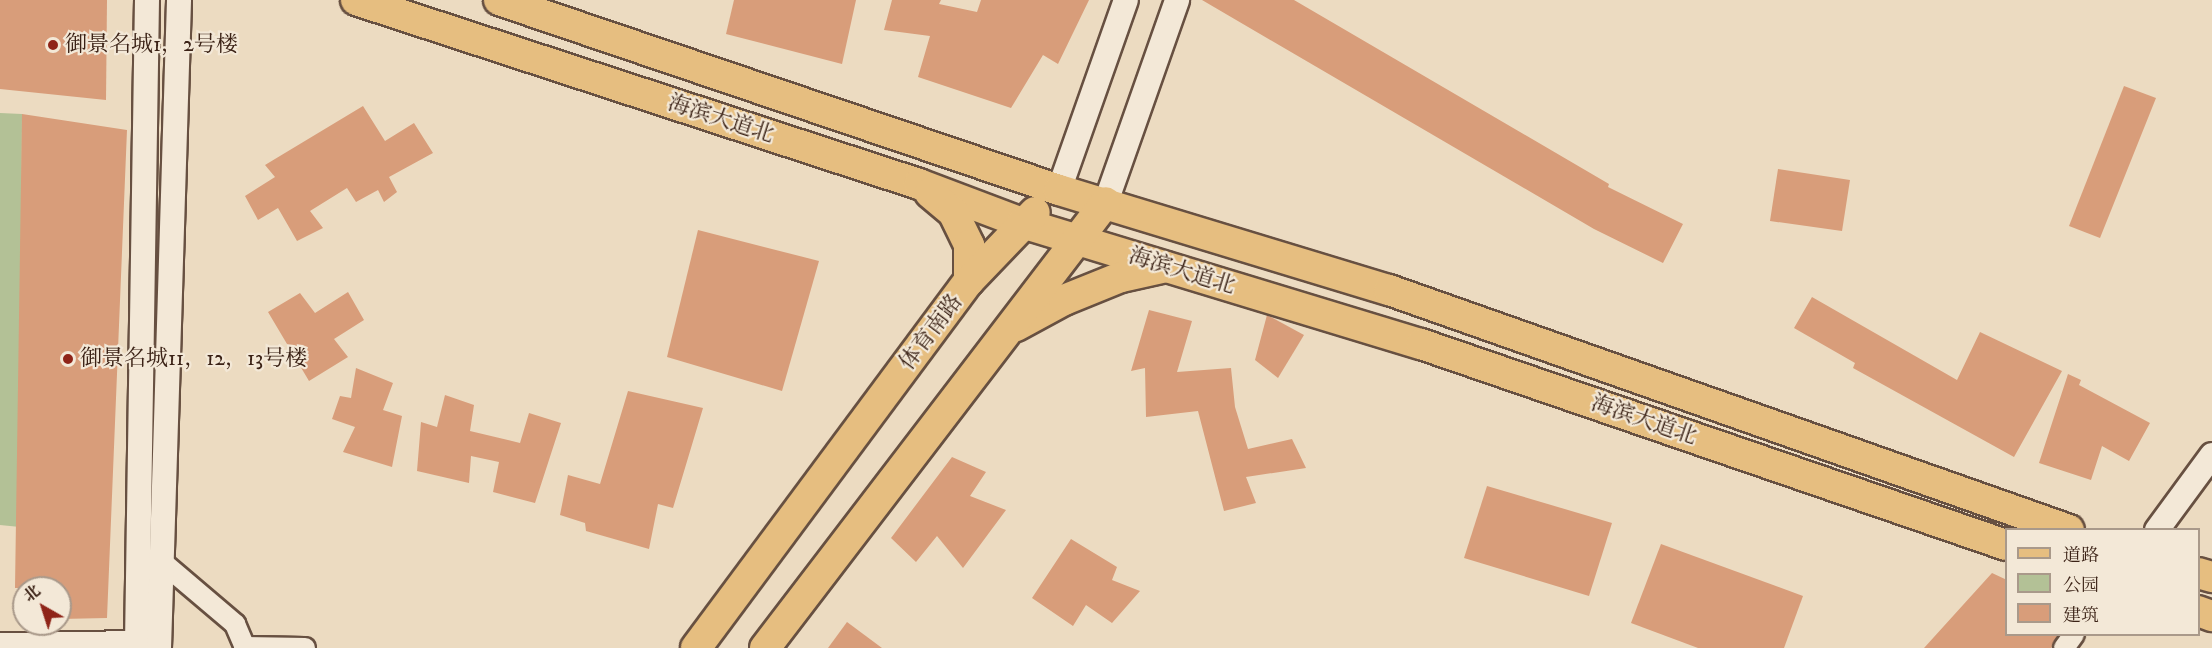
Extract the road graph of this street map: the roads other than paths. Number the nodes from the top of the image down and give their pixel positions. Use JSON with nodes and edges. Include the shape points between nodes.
{"nodes":[{"id":1,"x":147,"y":0,"type":"edge"},
{"id":2,"x":179,"y":0,"type":"edge"},
{"id":3,"x":356,"y":0,"type":"edge"},
{"id":4,"x":499,"y":0,"type":"edge"},
{"id":5,"x":1126,"y":0,"type":"edge"},
{"id":6,"x":1177,"y":0,"type":"edge"},
{"id":7,"x":919,"y":184,"type":"junction"},
{"id":8,"x":1059,"y":190,"type":"junction"},
{"id":9,"x":1106,"y":202,"type":"junction"},
{"id":10,"x":1022,"y":223,"type":"junction"},
{"id":11,"x":1077,"y":239,"type":"junction"},
{"id":12,"x":1167,"y":266,"type":"junction"},
{"id":13,"x":969,"y":281,"type":"junction"},
{"id":14,"x":1008,"y":330,"type":"junction"},
{"id":15,"x":2212,"y":455,"type":"edge"},
{"id":16,"x":2064,"y":528,"type":"edge"},
{"id":17,"x":2158,"y":528,"type":"edge"},
{"id":18,"x":2005,"y":544,"type":"edge"},
{"id":19,"x":162,"y":562,"type":"junction"},
{"id":20,"x":0,"y":645,"type":"edge"},
{"id":21,"x":245,"y":647,"type":"edge"},
{"id":22,"x":159,"y":648,"type":"edge"},
{"id":23,"x":305,"y":648,"type":"edge"},
{"id":24,"x":696,"y":648,"type":"edge"},
{"id":25,"x":765,"y":648,"type":"edge"}],
"edges":[{"from":1,"to":20,"type":"street","via":[[137,643]]},
{"from":2,"to":19,"type":"street"},
{"from":3,"to":7,"type":"main road","name":"海滨大道北"},
{"from":4,"to":8,"type":"main road","name":"海滨大道北"},
{"from":5,"to":8,"type":"street","name":"体育南路"},
{"from":6,"to":9,"type":"street"},
{"from":7,"to":10,"type":"main road","name":"海滨大道北"},
{"from":7,"to":13,"type":"main road","via":[[953,212],[969,244]]},
{"from":8,"to":9,"type":"main road","name":"海滨大道北"},
{"from":8,"to":10,"type":"main road","name":"体育南路"},
{"from":9,"to":11,"type":"main road"},
{"from":9,"to":16,"type":"main road","name":"海滨大道北","via":[[1389,290]]},
{"from":10,"to":11,"type":"main road","name":"海滨大道北"},
{"from":10,"to":13,"type":"main road","name":"体育南路"},
{"from":11,"to":12,"type":"main road","name":"海滨大道北"},
{"from":11,"to":14,"type":"main road"},
{"from":12,"to":14,"type":"main road","via":[[1125,276],[1073,296]]},
{"from":12,"to":18,"type":"main road","name":"海滨大道北","via":[[1421,344]]},
{"from":13,"to":24,"type":"main road","name":"体育南路"},
{"from":14,"to":25,"type":"main road"},
{"from":15,"to":17,"type":"street"},
{"from":19,"to":21,"type":"street","via":[[235,624]]},
{"from":19,"to":22,"type":"street"},
{"from":21,"to":23,"type":"street"}]}
